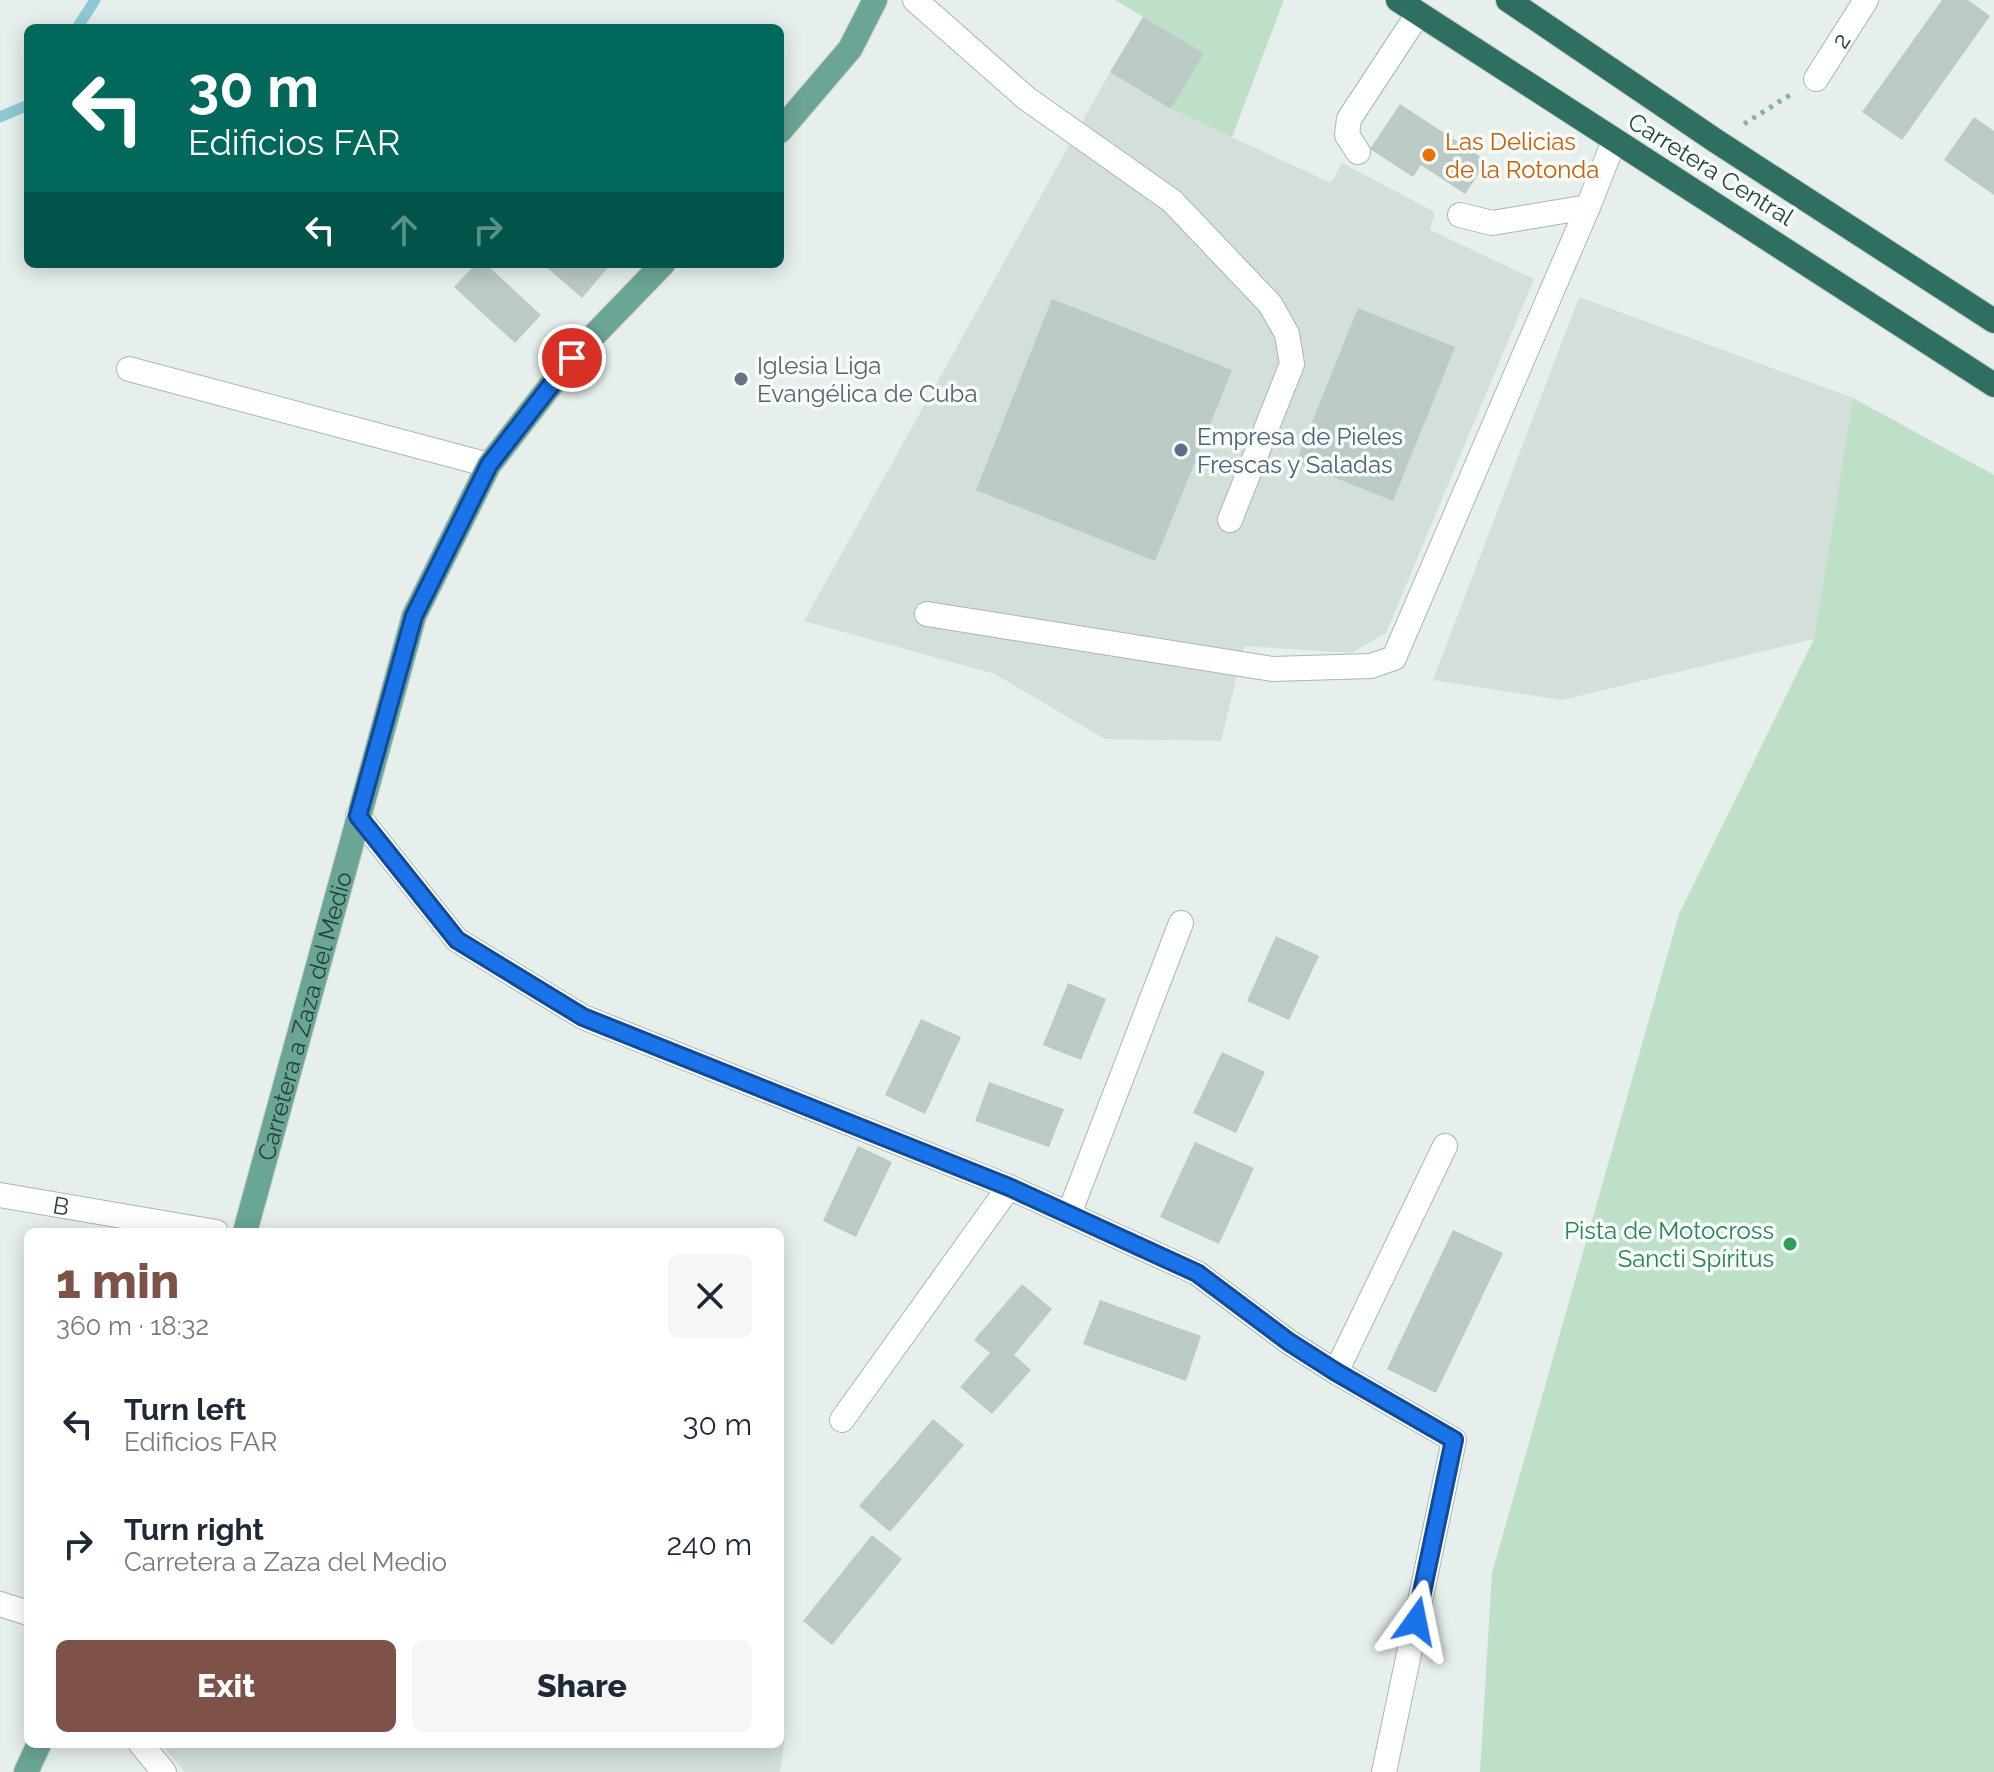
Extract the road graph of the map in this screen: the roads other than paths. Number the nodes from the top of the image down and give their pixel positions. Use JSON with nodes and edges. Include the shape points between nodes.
{"nodes":[{"id":1,"x":875,"y":0,"type":"edge"},
{"id":2,"x":915,"y":0,"type":"edge"},
{"id":3,"x":1398,"y":0,"type":"edge"},
{"id":4,"x":1508,"y":0,"type":"edge"},
{"id":5,"x":1866,"y":0,"type":"edge"},
{"id":6,"x":1418,"y":14,"type":"junction"},
{"id":7,"x":1816,"y":79,"type":"road end"},
{"id":8,"x":784,"y":126,"type":"edge"},
{"id":9,"x":1614,"y":141,"type":"junction"},
{"id":10,"x":1358,"y":152,"type":"dead end"},
{"id":11,"x":1588,"y":207,"type":"junction"},
{"id":12,"x":1460,"y":215,"type":"dead end"},
{"id":13,"x":659,"y":268,"type":"edge"},
{"id":14,"x":1994,"y":321,"type":"edge"},
{"id":15,"x":129,"y":369,"type":"dead end"},
{"id":16,"x":1994,"y":385,"type":"edge"},
{"id":17,"x":489,"y":465,"type":"junction"},
{"id":18,"x":1230,"y":520,"type":"dead end"},
{"id":19,"x":927,"y":614,"type":"dead end"},
{"id":20,"x":358,"y":816,"type":"junction"},
{"id":21,"x":1181,"y":923,"type":"dead end"},
{"id":22,"x":1445,"y":1146,"type":"dead end"},
{"id":23,"x":1009,"y":1187,"type":"junction"},
{"id":24,"x":0,"y":1195,"type":"edge"},
{"id":25,"x":1069,"y":1214,"type":"junction"},
{"id":26,"x":193,"y":1228,"type":"edge"},
{"id":27,"x":246,"y":1228,"type":"edge"},
{"id":28,"x":1336,"y":1372,"type":"junction"},
{"id":29,"x":842,"y":1420,"type":"dead end"},
{"id":30,"x":0,"y":1604,"type":"edge"},
{"id":31,"x":24,"y":1612,"type":"edge"},
{"id":32,"x":37,"y":1748,"type":"edge"},
{"id":33,"x":144,"y":1748,"type":"edge"},
{"id":34,"x":26,"y":1772,"type":"edge"},
{"id":35,"x":164,"y":1772,"type":"edge"},
{"id":36,"x":1384,"y":1772,"type":"edge"}],
"edges":[{"from":1,"to":8,"type":"main road","via":[[850,49]]},
{"from":2,"to":18,"type":"street","via":[[1026,98],[1172,201],[1270,304],[1287,334],[1292,364]]},
{"from":3,"to":6,"type":"highway","name":"Carretera Central"},
{"from":4,"to":14,"type":"highway","name":"Carretera Central"},
{"from":5,"to":7,"type":"street","name":"2"},
{"from":6,"to":9,"type":"highway","name":"Carretera Central"},
{"from":6,"to":10,"type":"street","via":[[1349,119],[1347,135]]},
{"from":9,"to":11,"type":"street"},
{"from":9,"to":16,"type":"highway","name":"Carretera Central"},
{"from":11,"to":12,"type":"street","via":[[1492,223]]},
{"from":11,"to":19,"type":"street","via":[[1394,658],[1371,666],[1272,669]]},
{"from":13,"to":17,"type":"main road","name":"Carretera a Zaza del Medio","via":[[572,358]]},
{"from":15,"to":17,"type":"street"},
{"from":17,"to":20,"type":"main road","name":"Carretera a Zaza del Medio","via":[[414,616]]},
{"from":20,"to":23,"type":"street","via":[[457,940],[583,1017]]},
{"from":20,"to":27,"type":"main road","name":"Carretera a Zaza del Medio"},
{"from":21,"to":25,"type":"street"},
{"from":22,"to":28,"type":"street"},
{"from":23,"to":25,"type":"street"},
{"from":23,"to":29,"type":"street"},
{"from":24,"to":26,"type":"street","name":"B"},
{"from":25,"to":28,"type":"street","via":[[1197,1273]]},
{"from":28,"to":36,"type":"street","via":[[1454,1440]]},
{"from":30,"to":31,"type":"street"},
{"from":32,"to":34,"type":"main road"},
{"from":33,"to":35,"type":"street"}]}
